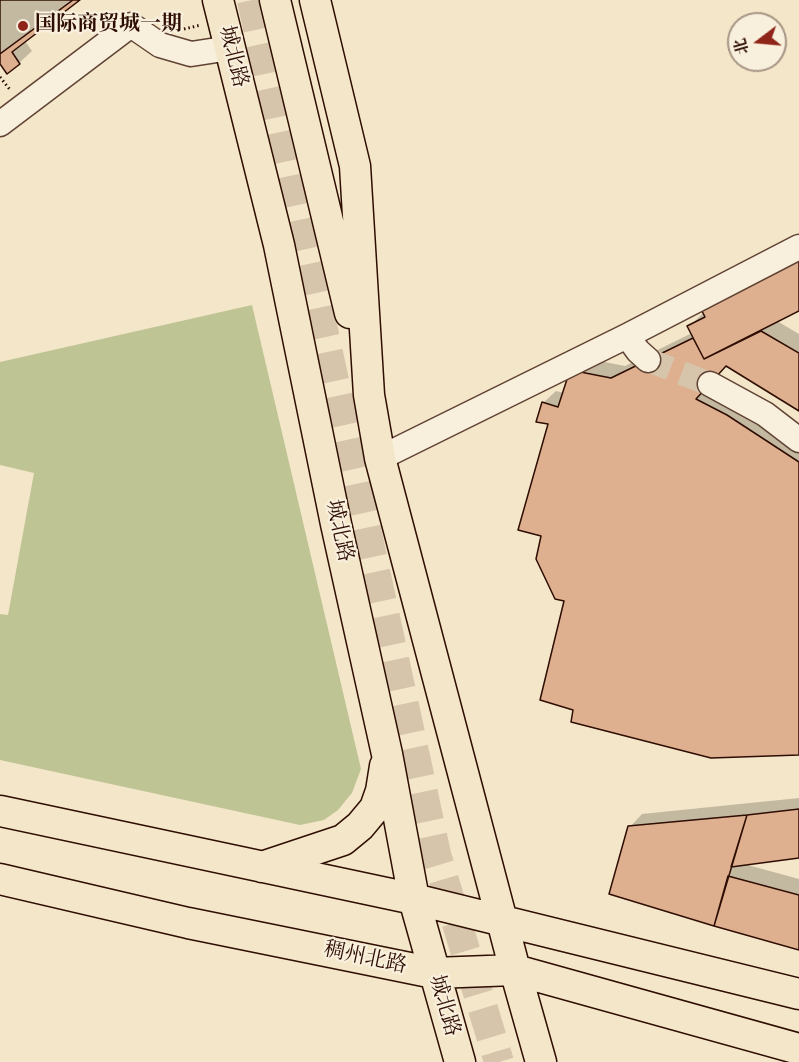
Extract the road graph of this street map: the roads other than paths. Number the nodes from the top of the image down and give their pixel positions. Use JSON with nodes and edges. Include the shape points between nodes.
{"nodes":[{"id":1,"x":218,"y":0,"type":"edge"},
{"id":2,"x":275,"y":0,"type":"edge"},
{"id":3,"x":315,"y":0,"type":"edge"},
{"id":4,"x":230,"y":48,"type":"junction"},
{"id":5,"x":0,"y":124,"type":"edge"},
{"id":6,"x":799,"y":247,"type":"edge"},
{"id":7,"x":627,"y":336,"type":"junction"},
{"id":8,"x":648,"y":360,"type":"tunnel mouth"},
{"id":9,"x":710,"y":384,"type":"tunnel mouth"},
{"id":10,"x":369,"y":395,"type":"junction"},
{"id":11,"x":799,"y":440,"type":"edge"},
{"id":12,"x":380,"y":458,"type":"junction"},
{"id":13,"x":387,"y":754,"type":"junction"},
{"id":14,"x":0,"y":811,"type":"edge"},
{"id":15,"x":260,"y":867,"type":"junction"},
{"id":16,"x":0,"y":879,"type":"edge"},
{"id":17,"x":414,"y":899,"type":"junction"},
{"id":18,"x":502,"y":920,"type":"junction"},
{"id":19,"x":515,"y":970,"type":"junction"},
{"id":20,"x":434,"y":973,"type":"junction"},
{"id":21,"x":799,"y":994,"type":"edge"},
{"id":22,"x":799,"y":1049,"type":"edge"},
{"id":23,"x":460,"y":1062,"type":"edge"},
{"id":24,"x":541,"y":1062,"type":"edge"}],
"edges":[{"from":1,"to":4,"type":"main road","name":"城北路"},
{"from":2,"to":10,"type":"main road"},
{"from":3,"to":10,"type":"main road","via":[[355,166]]},
{"from":4,"to":5,"type":"street","via":[[191,54],[160,45],[131,25]]},
{"from":4,"to":13,"type":"main road","name":"城北路","via":[[279,245]]},
{"from":6,"to":7,"type":"street"},
{"from":7,"to":8,"type":"street"},
{"from":7,"to":12,"type":"street"},
{"from":9,"to":11,"type":"street","via":[[765,414]]},
{"from":10,"to":12,"type":"main road"},
{"from":12,"to":18,"type":"main road"},
{"from":13,"to":15,"type":"main road","via":[[375,808],[360,826],[343,840]]},
{"from":13,"to":17,"type":"main road","name":"城北路"},
{"from":14,"to":15,"type":"main road"},
{"from":15,"to":17,"type":"main road"},
{"from":16,"to":20,"type":"main road","name":"稠州北路","via":[[188,923]]},
{"from":17,"to":18,"type":"main road"},
{"from":17,"to":20,"type":"main road","name":"城北路"},
{"from":18,"to":19,"type":"main road"},
{"from":18,"to":21,"type":"main road"},
{"from":19,"to":20,"type":"main road","name":"稠州北路"},
{"from":19,"to":22,"type":"main road","name":"稠州北路"},
{"from":19,"to":24,"type":"main road"},
{"from":20,"to":23,"type":"main road","name":"城北路"}]}
